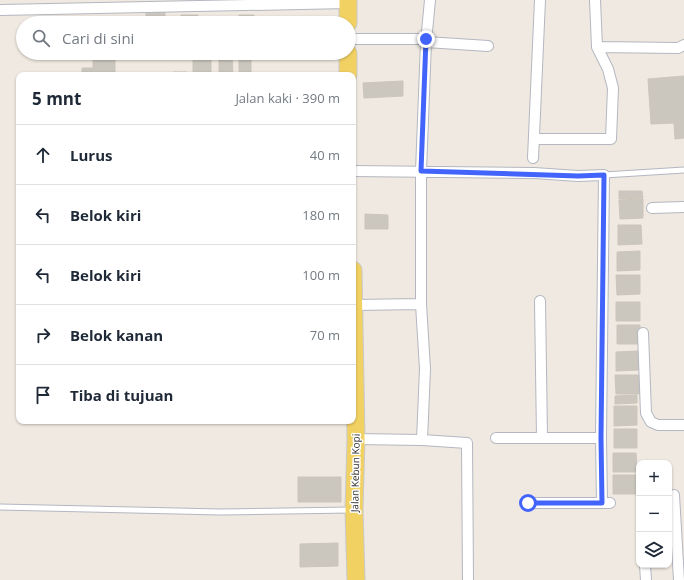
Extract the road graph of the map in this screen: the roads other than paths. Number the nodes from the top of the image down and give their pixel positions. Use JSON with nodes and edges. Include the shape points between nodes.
{"nodes":[{"id":1,"x":430,"y":0,"type":"edge"},
{"id":2,"x":540,"y":0,"type":"edge"},
{"id":3,"x":595,"y":0,"type":"edge"},
{"id":4,"x":348,"y":2,"type":"edge"},
{"id":5,"x":184,"y":3,"type":"edge"},
{"id":6,"x":0,"y":10,"type":"edge"},
{"id":7,"x":348,"y":16,"type":"edge"},
{"id":8,"x":356,"y":39,"type":"edge"},
{"id":9,"x":426,"y":41,"type":"junction"},
{"id":10,"x":684,"y":45,"type":"edge"},
{"id":11,"x":488,"y":46,"type":"dead end"},
{"id":12,"x":597,"y":47,"type":"junction"},
{"id":13,"x":348,"y":60,"type":"edge"},
{"id":14,"x":348,"y":72,"type":"edge"},
{"id":15,"x":534,"y":139,"type":"junction"},
{"id":16,"x":533,"y":158,"type":"dead end"},
{"id":17,"x":684,"y":170,"type":"edge"},
{"id":18,"x":356,"y":171,"type":"edge"},
{"id":19,"x":421,"y":171,"type":"junction"},
{"id":20,"x":604,"y":175,"type":"junction"},
{"id":21,"x":684,"y":207,"type":"edge"},
{"id":22,"x":652,"y":208,"type":"dead end"},
{"id":23,"x":540,"y":301,"type":"dead end"},
{"id":24,"x":421,"y":304,"type":"junction"},
{"id":25,"x":356,"y":305,"type":"edge"},
{"id":26,"x":643,"y":333,"type":"dead end"},
{"id":27,"x":356,"y":424,"type":"edge"},
{"id":28,"x":684,"y":425,"type":"edge"},
{"id":29,"x":496,"y":438,"type":"dead end"},
{"id":30,"x":542,"y":438,"type":"junction"},
{"id":31,"x":601,"y":438,"type":"junction"},
{"id":32,"x":356,"y":439,"type":"junction"},
{"id":33,"x":422,"y":440,"type":"junction"},
{"id":34,"x":674,"y":495,"type":"dead end"},
{"id":35,"x":528,"y":503,"type":"dead end"},
{"id":36,"x":0,"y":507,"type":"edge"},
{"id":37,"x":354,"y":510,"type":"junction"},
{"id":38,"x":646,"y":568,"type":"edge"},
{"id":39,"x":356,"y":580,"type":"edge"},
{"id":40,"x":468,"y":580,"type":"edge"},
{"id":41,"x":646,"y":580,"type":"edge"},
{"id":42,"x":679,"y":580,"type":"edge"}],
"edges":[{"from":1,"to":9,"type":"street"},
{"from":2,"to":15,"type":"street"},
{"from":3,"to":12,"type":"street"},
{"from":4,"to":5,"type":"street"},
{"from":4,"to":7,"type":"main road"},
{"from":5,"to":6,"type":"street"},
{"from":8,"to":9,"type":"street"},
{"from":9,"to":11,"type":"street"},
{"from":9,"to":19,"type":"street"},
{"from":10,"to":12,"type":"street","via":[[678,48]]},
{"from":12,"to":15,"type":"street","via":[[608,69],[613,88],[611,139]]},
{"from":13,"to":14,"type":"main road"},
{"from":15,"to":16,"type":"street"},
{"from":17,"to":20,"type":"lane"},
{"from":18,"to":19,"type":"street"},
{"from":19,"to":20,"type":"street"},
{"from":19,"to":24,"type":"street"},
{"from":20,"to":31,"type":"street"},
{"from":21,"to":22,"type":"street"},
{"from":23,"to":30,"type":"street"},
{"from":24,"to":25,"type":"street"},
{"from":24,"to":33,"type":"street","via":[[425,350]]},
{"from":26,"to":28,"type":"street","via":[[646,413],[650,422],[658,425]]},
{"from":27,"to":32,"type":"main road","name":"Jalan Kebun Kopi"},
{"from":29,"to":30,"type":"street"},
{"from":30,"to":31,"type":"street"},
{"from":31,"to":35,"type":"street","via":[[606,503]]},
{"from":32,"to":33,"type":"street"},
{"from":32,"to":37,"type":"main road","name":"Jalan Kebun Kopi"},
{"from":33,"to":40,"type":"street","via":[[468,445]]},
{"from":34,"to":42,"type":"street"},
{"from":36,"to":37,"type":"lane","via":[[221,512]]},
{"from":37,"to":39,"type":"main road","name":"Jalan Kebun Kopi"},
{"from":38,"to":41,"type":"street"}]}
